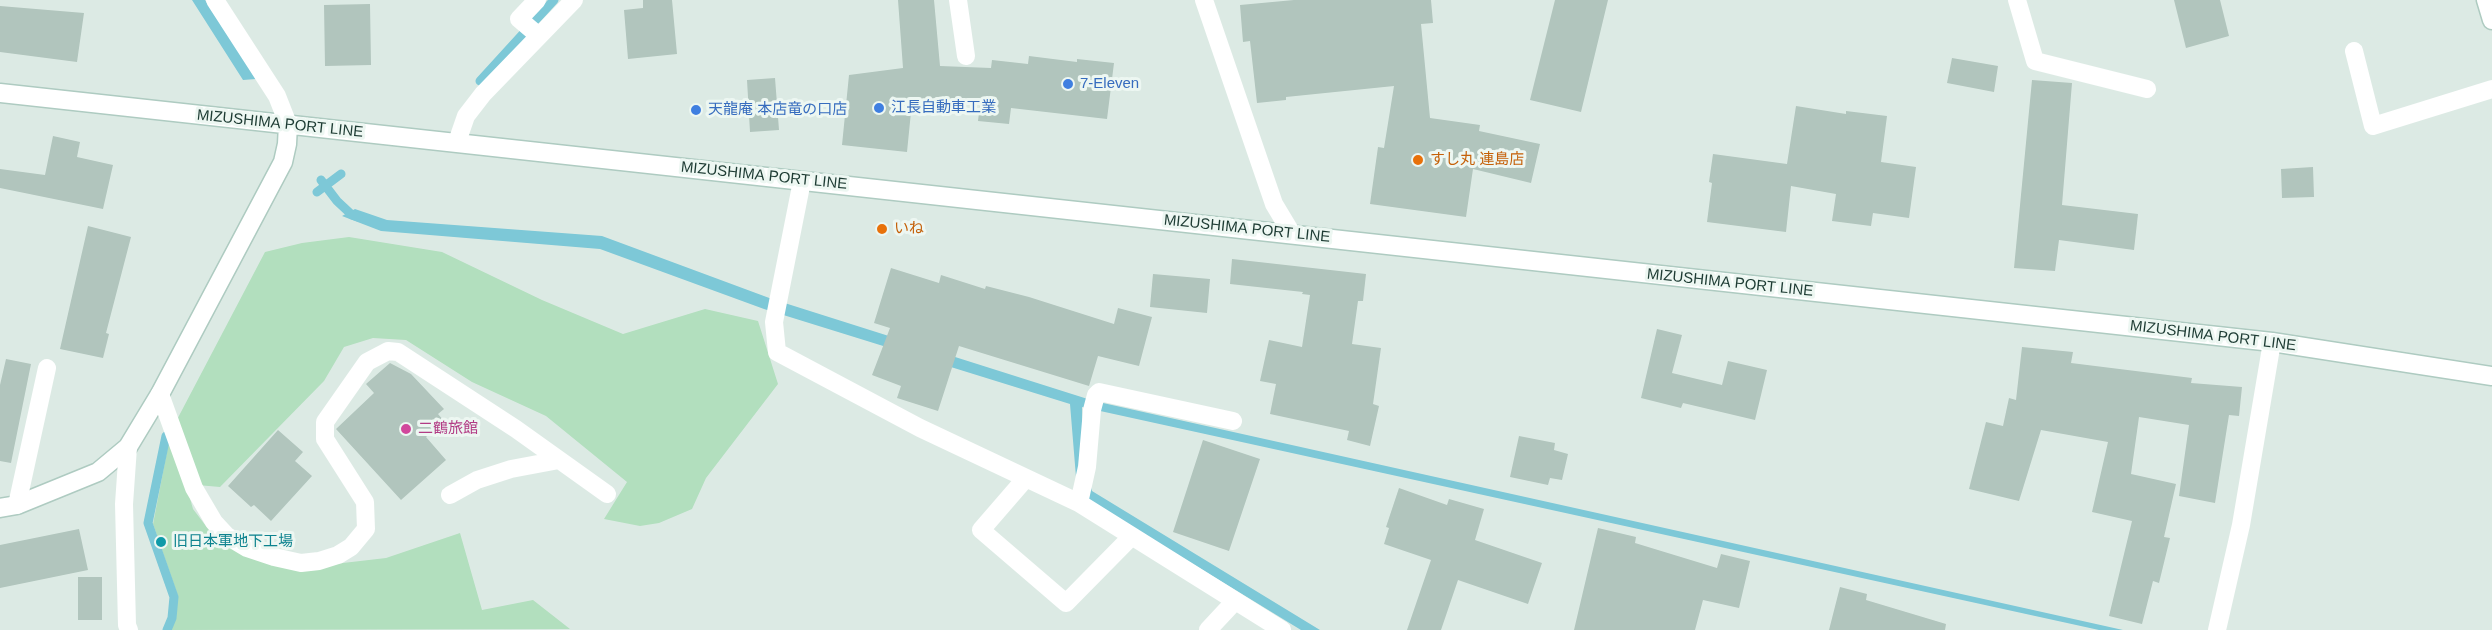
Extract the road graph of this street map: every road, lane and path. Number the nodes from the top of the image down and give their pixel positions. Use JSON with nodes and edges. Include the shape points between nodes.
{"nodes":[{"id":1,"x":215,"y":0,"type":"edge"},
{"id":2,"x":537,"y":0,"type":"edge"},
{"id":3,"x":574,"y":0,"type":"edge"},
{"id":4,"x":958,"y":0,"type":"edge"},
{"id":5,"x":1204,"y":0,"type":"edge"},
{"id":6,"x":2017,"y":0,"type":"edge"},
{"id":7,"x":2486,"y":0,"type":"edge"},
{"id":8,"x":2492,"y":20,"type":"edge"},
{"id":9,"x":533,"y":31,"type":"junction"},
{"id":10,"x":2354,"y":51,"type":"dead end"},
{"id":11,"x":966,"y":56,"type":"dead end"},
{"id":12,"x":2147,"y":89,"type":"dead end"},
{"id":13,"x":2492,"y":89,"type":"edge"},
{"id":14,"x":0,"y":93,"type":"edge"},
{"id":15,"x":288,"y":124,"type":"junction"},
{"id":16,"x":457,"y":142,"type":"junction"},
{"id":17,"x":802,"y":180,"type":"junction"},
{"id":18,"x":1292,"y":234,"type":"junction"},
{"id":19,"x":2272,"y":342,"type":"junction"},
{"id":20,"x":47,"y":368,"type":"dead end"},
{"id":21,"x":2492,"y":376,"type":"edge"},
{"id":22,"x":160,"y":394,"type":"junction"},
{"id":23,"x":1233,"y":421,"type":"dead end"},
{"id":24,"x":128,"y":447,"type":"junction"},
{"id":25,"x":559,"y":460,"type":"junction"},
{"id":26,"x":1026,"y":477,"type":"junction"},
{"id":27,"x":607,"y":494,"type":"dead end"},
{"id":28,"x":450,"y":495,"type":"dead end"},
{"id":29,"x":1080,"y":497,"type":"junction"},
{"id":30,"x":9,"y":506,"type":"edge"},
{"id":31,"x":1132,"y":536,"type":"junction"},
{"id":32,"x":1235,"y":601,"type":"junction"},
{"id":33,"x":129,"y":630,"type":"edge"},
{"id":34,"x":1208,"y":630,"type":"edge"},
{"id":35,"x":1282,"y":630,"type":"edge"},
{"id":36,"x":2217,"y":630,"type":"edge"}],
"edges":[{"from":1,"to":15,"type":"street","via":[[277,96]]},
{"from":2,"to":9,"type":"street","via":[[519,19]]},
{"from":3,"to":9,"type":"street"},
{"from":4,"to":11,"type":"street"},
{"from":5,"to":18,"type":"street","via":[[1274,204]]},
{"from":6,"to":12,"type":"street","via":[[2036,60]]},
{"from":7,"to":8,"type":"street"},
{"from":9,"to":16,"type":"street","via":[[466,116]]},
{"from":10,"to":13,"type":"street","via":[[2373,126]]},
{"from":14,"to":15,"type":"street","name":"MIZUSHIMA PORT LINE"},
{"from":15,"to":16,"type":"street","name":"MIZUSHIMA PORT LINE"},
{"from":15,"to":22,"type":"street","via":[[283,162]]},
{"from":16,"to":17,"type":"street","name":"MIZUSHIMA PORT LINE"},
{"from":17,"to":18,"type":"street","name":"MIZUSHIMA PORT LINE"},
{"from":17,"to":26,"type":"street","via":[[774,322],[777,352],[920,428]]},
{"from":18,"to":19,"type":"street","name":"MIZUSHIMA PORT LINE"},
{"from":19,"to":21,"type":"street","name":"MIZUSHIMA PORT LINE"},
{"from":19,"to":36,"type":"street","via":[[2241,525]]},
{"from":20,"to":30,"type":"street"},
{"from":22,"to":24,"type":"street"},
{"from":22,"to":25,"type":"street","via":[[194,488],[214,522],[247,548],[301,563],[338,555],[366,529],[365,502],[324,434],[325,422],[367,362],[378,354],[398,352]]},
{"from":23,"to":29,"type":"street","via":[[1099,392]]},
{"from":24,"to":30,"type":"street","via":[[98,472]]},
{"from":24,"to":33,"type":"street","via":[[124,504]]},
{"from":25,"to":27,"type":"street"},
{"from":25,"to":28,"type":"street","via":[[477,480]]},
{"from":26,"to":29,"type":"street"},
{"from":26,"to":31,"type":"street","via":[[981,530],[1066,603]]},
{"from":29,"to":31,"type":"street"},
{"from":31,"to":32,"type":"street"},
{"from":32,"to":34,"type":"street"},
{"from":32,"to":35,"type":"street"}]}
